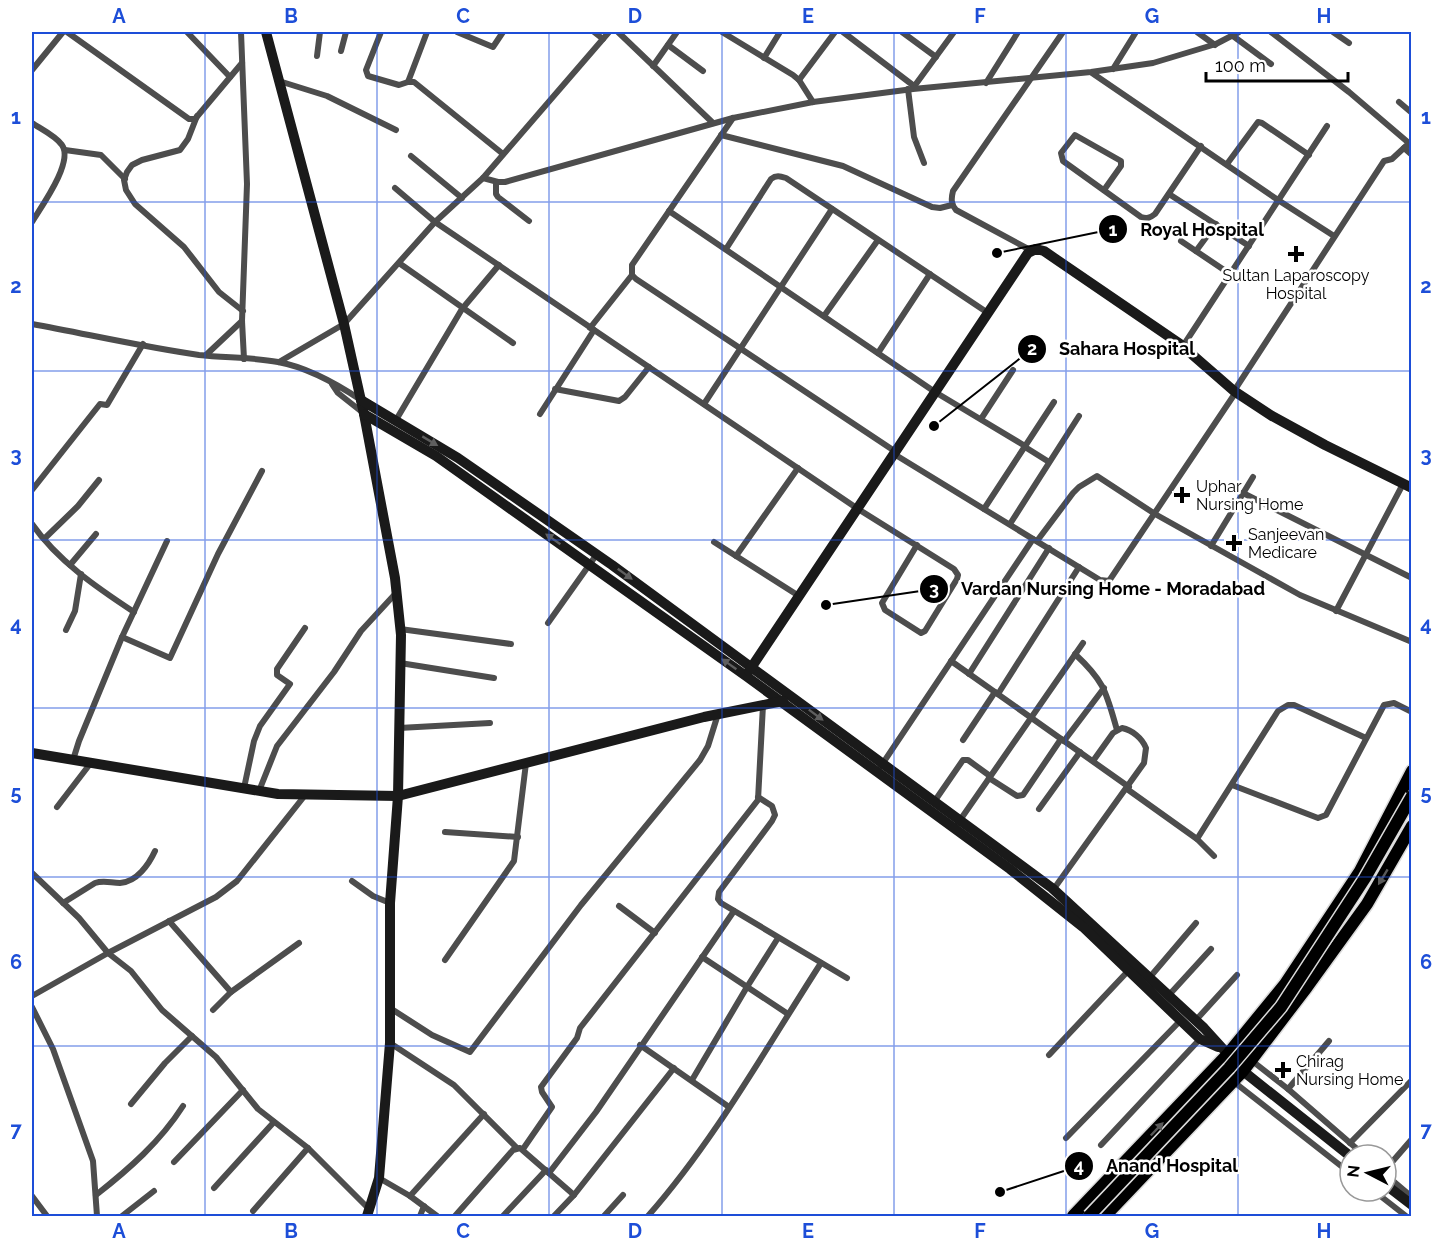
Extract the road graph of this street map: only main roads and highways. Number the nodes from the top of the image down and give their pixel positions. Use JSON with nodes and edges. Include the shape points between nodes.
{"nodes":[{"id":1,"x":266,"y":32,"type":"edge"},
{"id":2,"x":361,"y":400,"type":"junction"},
{"id":3,"x":364,"y":414,"type":"junction"},
{"id":4,"x":1407,"y":486,"type":"edge"},
{"id":5,"x":749,"y":672,"type":"junction"},
{"id":6,"x":792,"y":697,"type":"junction"},
{"id":7,"x":780,"y":702,"type":"junction"},
{"id":8,"x":32,"y":753,"type":"edge"},
{"id":9,"x":880,"y":768,"type":"junction"},
{"id":10,"x":1412,"y":771,"type":"edge"},
{"id":11,"x":398,"y":796,"type":"junction"},
{"id":12,"x":1412,"y":796,"type":"edge"},
{"id":13,"x":956,"y":824,"type":"junction"},
{"id":14,"x":1412,"y":826,"type":"edge"},
{"id":15,"x":1115,"y":951,"type":"junction"},
{"id":16,"x":1224,"y":1052,"type":"junction"},
{"id":17,"x":1242,"y":1071,"type":"junction"},
{"id":18,"x":1338,"y":1146,"type":"edge"},
{"id":19,"x":1398,"y":1195,"type":"edge"},
{"id":20,"x":1412,"y":1206,"type":"edge"},
{"id":21,"x":368,"y":1213,"type":"edge"},
{"id":22,"x":1073,"y":1216,"type":"edge"},
{"id":23,"x":1089,"y":1216,"type":"edge"},
{"id":24,"x":1105,"y":1216,"type":"edge"}],
"edges":[{"from":1,"to":2,"type":"main road"},
{"from":2,"to":3,"type":"main road"},
{"from":2,"to":5,"type":"main road","one_way":true,"via":[[458,458],[597,554]]},
{"from":5,"to":3,"type":"main road","one_way":true,"via":[[436,456]]},
{"from":3,"to":11,"type":"main road","via":[[397,592]]},
{"from":4,"to":5,"type":"main road","via":[[1272,416],[1235,392],[1183,346],[1044,251],[1032,251]]},
{"from":5,"to":6,"type":"main road"},
{"from":5,"to":7,"type":"main road"},
{"from":6,"to":7,"type":"main road"},
{"from":6,"to":9,"type":"main road","one_way":true},
{"from":7,"to":9,"type":"main road"},
{"from":7,"to":11,"type":"main road","via":[[718,714]]},
{"from":8,"to":11,"type":"main road","via":[[278,794]]},
{"from":9,"to":13,"type":"main road"},
{"from":9,"to":13,"type":"main road","via":[[933,802]]},
{"from":10,"to":16,"type":"main road","via":[[1360,871],[1285,984]]},
{"from":11,"to":21,"type":"main road","via":[[390,903],[390,1043],[379,1178]]},
{"from":12,"to":23,"type":"main road","bridge":true,"via":[[1365,878],[1281,1007]]},
{"from":13,"to":15,"type":"main road","via":[[1051,894],[1083,927]]},
{"from":14,"to":17,"type":"main road","one_way":true,"via":[[1367,904]]},
{"from":15,"to":16,"type":"main road","via":[[1150,977]]},
{"from":15,"to":16,"type":"main road","via":[[1129,970],[1200,1039]]},
{"from":16,"to":17,"type":"main road"},
{"from":22,"to":16,"type":"main road","one_way":true},
{"from":17,"to":18,"type":"main road"},
{"from":17,"to":24,"type":"main road"},
{"from":19,"to":20,"type":"main road"}]}
